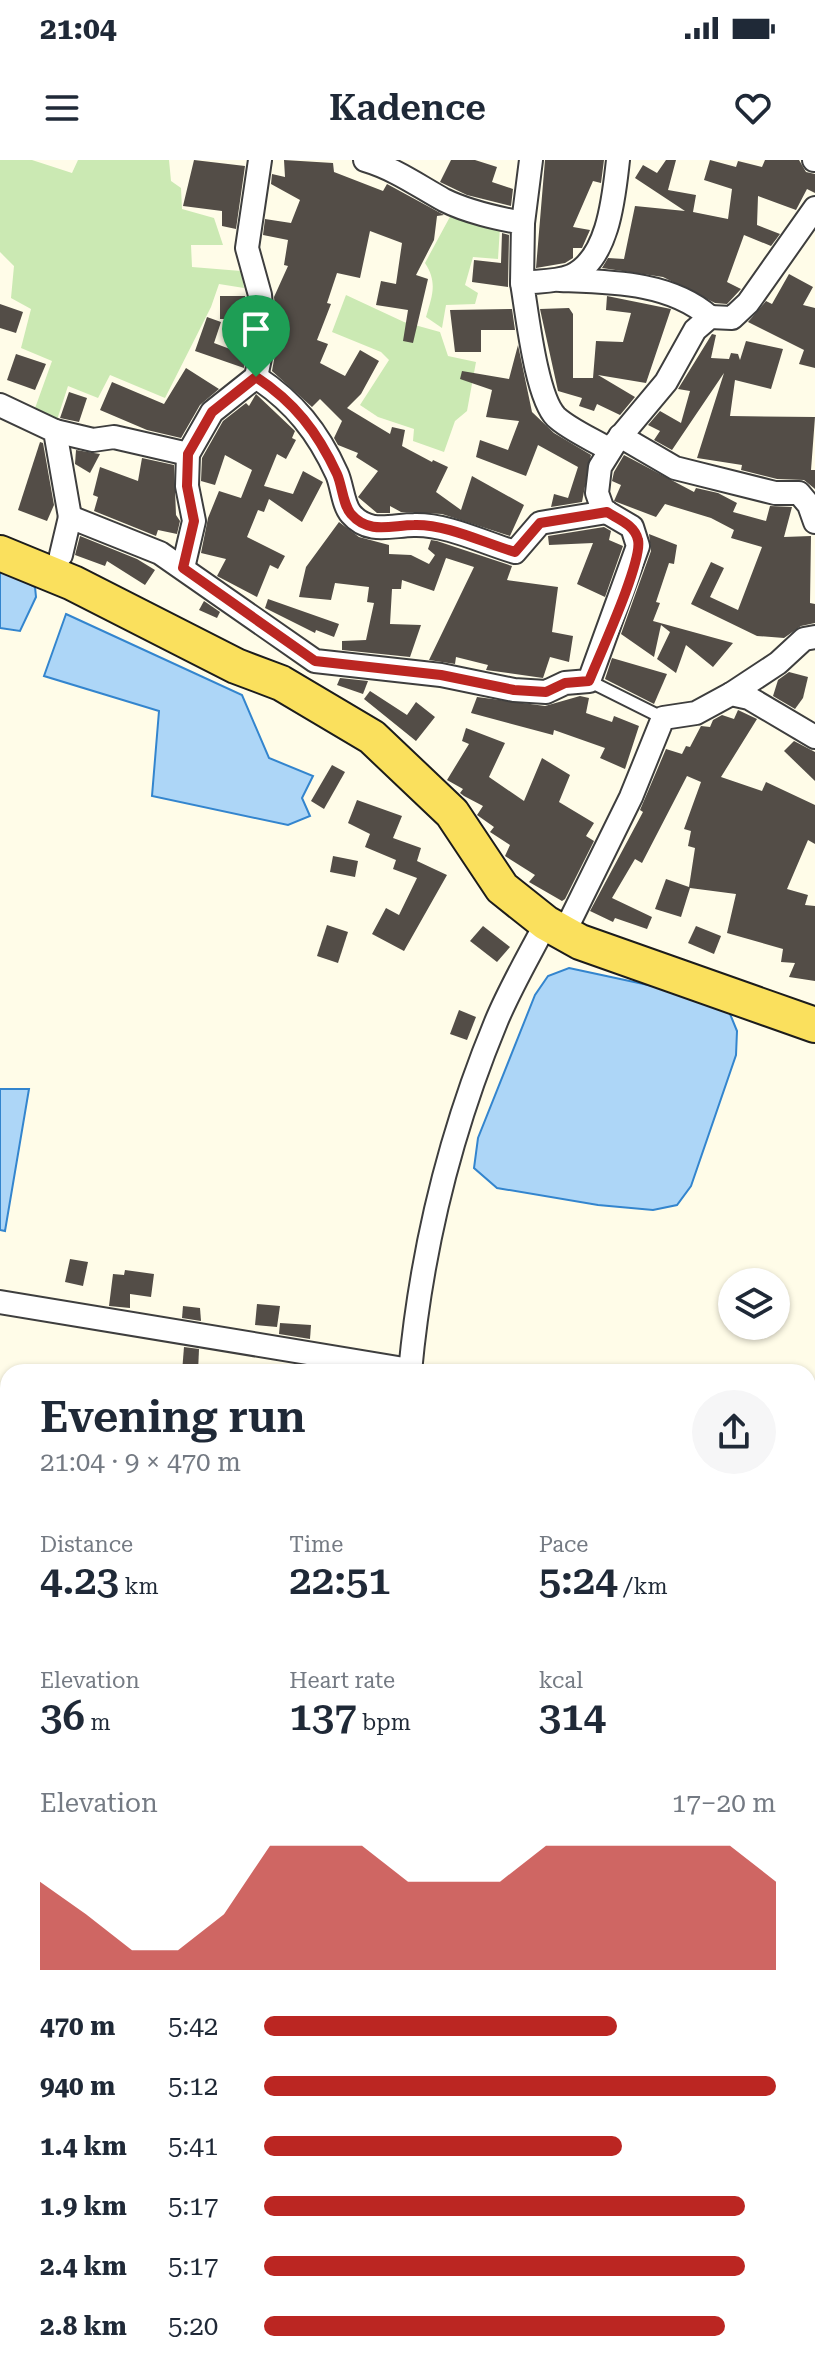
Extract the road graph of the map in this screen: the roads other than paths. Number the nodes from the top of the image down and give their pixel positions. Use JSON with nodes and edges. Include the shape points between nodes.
{"nodes":[{"id":1,"x":260,"y":160,"type":"edge"},
{"id":2,"x":365,"y":160,"type":"edge"},
{"id":3,"x":531,"y":160,"type":"edge"},
{"id":4,"x":618,"y":160,"type":"edge"},
{"id":5,"x":815,"y":208,"type":"edge"},
{"id":6,"x":523,"y":223,"type":"junction"},
{"id":7,"x":559,"y":280,"type":"junction"},
{"id":8,"x":522,"y":283,"type":"junction"},
{"id":9,"x":710,"y":317,"type":"junction"},
{"id":10,"x":256,"y":377,"type":"junction"},
{"id":11,"x":0,"y":405,"type":"edge"},
{"id":12,"x":55,"y":431,"type":"junction"},
{"id":13,"x":615,"y":443,"type":"junction"},
{"id":14,"x":188,"y":454,"type":"junction"},
{"id":15,"x":607,"y":512,"type":"junction"},
{"id":16,"x":70,"y":517,"type":"junction"},
{"id":17,"x":815,"y":522,"type":"edge"},
{"id":18,"x":0,"y":553,"type":"edge"},
{"id":19,"x":61,"y":555,"type":"dead end"},
{"id":20,"x":183,"y":568,"type":"junction"},
{"id":21,"x":815,"y":637,"type":"edge"},
{"id":22,"x":589,"y":681,"type":"junction"},
{"id":23,"x":731,"y":694,"type":"junction"},
{"id":24,"x":663,"y":718,"type":"junction"},
{"id":25,"x":815,"y":737,"type":"edge"},
{"id":26,"x":555,"y":928,"type":"junction"},
{"id":27,"x":815,"y":1025,"type":"edge"},
{"id":28,"x":0,"y":1302,"type":"edge"},
{"id":29,"x":368,"y":1364,"type":"edge"},
{"id":30,"x":411,"y":1364,"type":"edge"}],
"edges":[{"from":1,"to":10,"type":"street","via":[[247,248],[260,295],[264,339]]},
{"from":2,"to":6,"type":"street","via":[[391,167],[446,201]]},
{"from":3,"to":6,"type":"street"},
{"from":4,"to":7,"type":"street","via":[[611,218],[601,241],[574,275]]},
{"from":5,"to":9,"type":"street","via":[[748,303],[732,318]]},
{"from":6,"to":8,"type":"street"},
{"from":7,"to":8,"type":"street"},
{"from":7,"to":9,"type":"street","via":[[638,286],[690,300]]},
{"from":8,"to":13,"type":"street","via":[[547,403],[557,418]]},
{"from":9,"to":13,"type":"street","via":[[695,330],[666,382]]},
{"from":10,"to":14,"type":"street","via":[[212,412]]},
{"from":10,"to":15,"type":"street","via":[[286,397],[306,420],[336,472],[350,514],[370,526],[390,530],[415,525],[515,552],[540,523]]},
{"from":11,"to":12,"type":"street"},
{"from":12,"to":14,"type":"street","via":[[93,440],[114,437]]},
{"from":12,"to":16,"type":"street"},
{"from":13,"to":15,"type":"street","via":[[600,467],[597,493]]},
{"from":13,"to":17,"type":"street","via":[[675,468],[775,493],[799,493]]},
{"from":14,"to":20,"type":"street","via":[[194,521]]},
{"from":15,"to":22,"type":"street","via":[[632,527],[638,546]]},
{"from":16,"to":19,"type":"street"},
{"from":16,"to":20,"type":"street","via":[[160,553]]},
{"from":18,"to":26,"type":"main road","via":[[281,683],[372,737],[452,813],[502,888]]},
{"from":20,"to":22,"type":"street","via":[[315,661],[441,675],[514,690],[546,692],[565,683]]},
{"from":21,"to":23,"type":"street","via":[[804,639]]},
{"from":22,"to":24,"type":"lane"},
{"from":23,"to":24,"type":"street","via":[[696,713]]},
{"from":23,"to":25,"type":"street","via":[[749,698]]},
{"from":24,"to":26,"type":"street","via":[[631,797]]},
{"from":26,"to":27,"type":"main road"},
{"from":26,"to":30,"type":"street","via":[[496,1021],[457,1127],[420,1295]]},
{"from":28,"to":29,"type":"street"}]}
